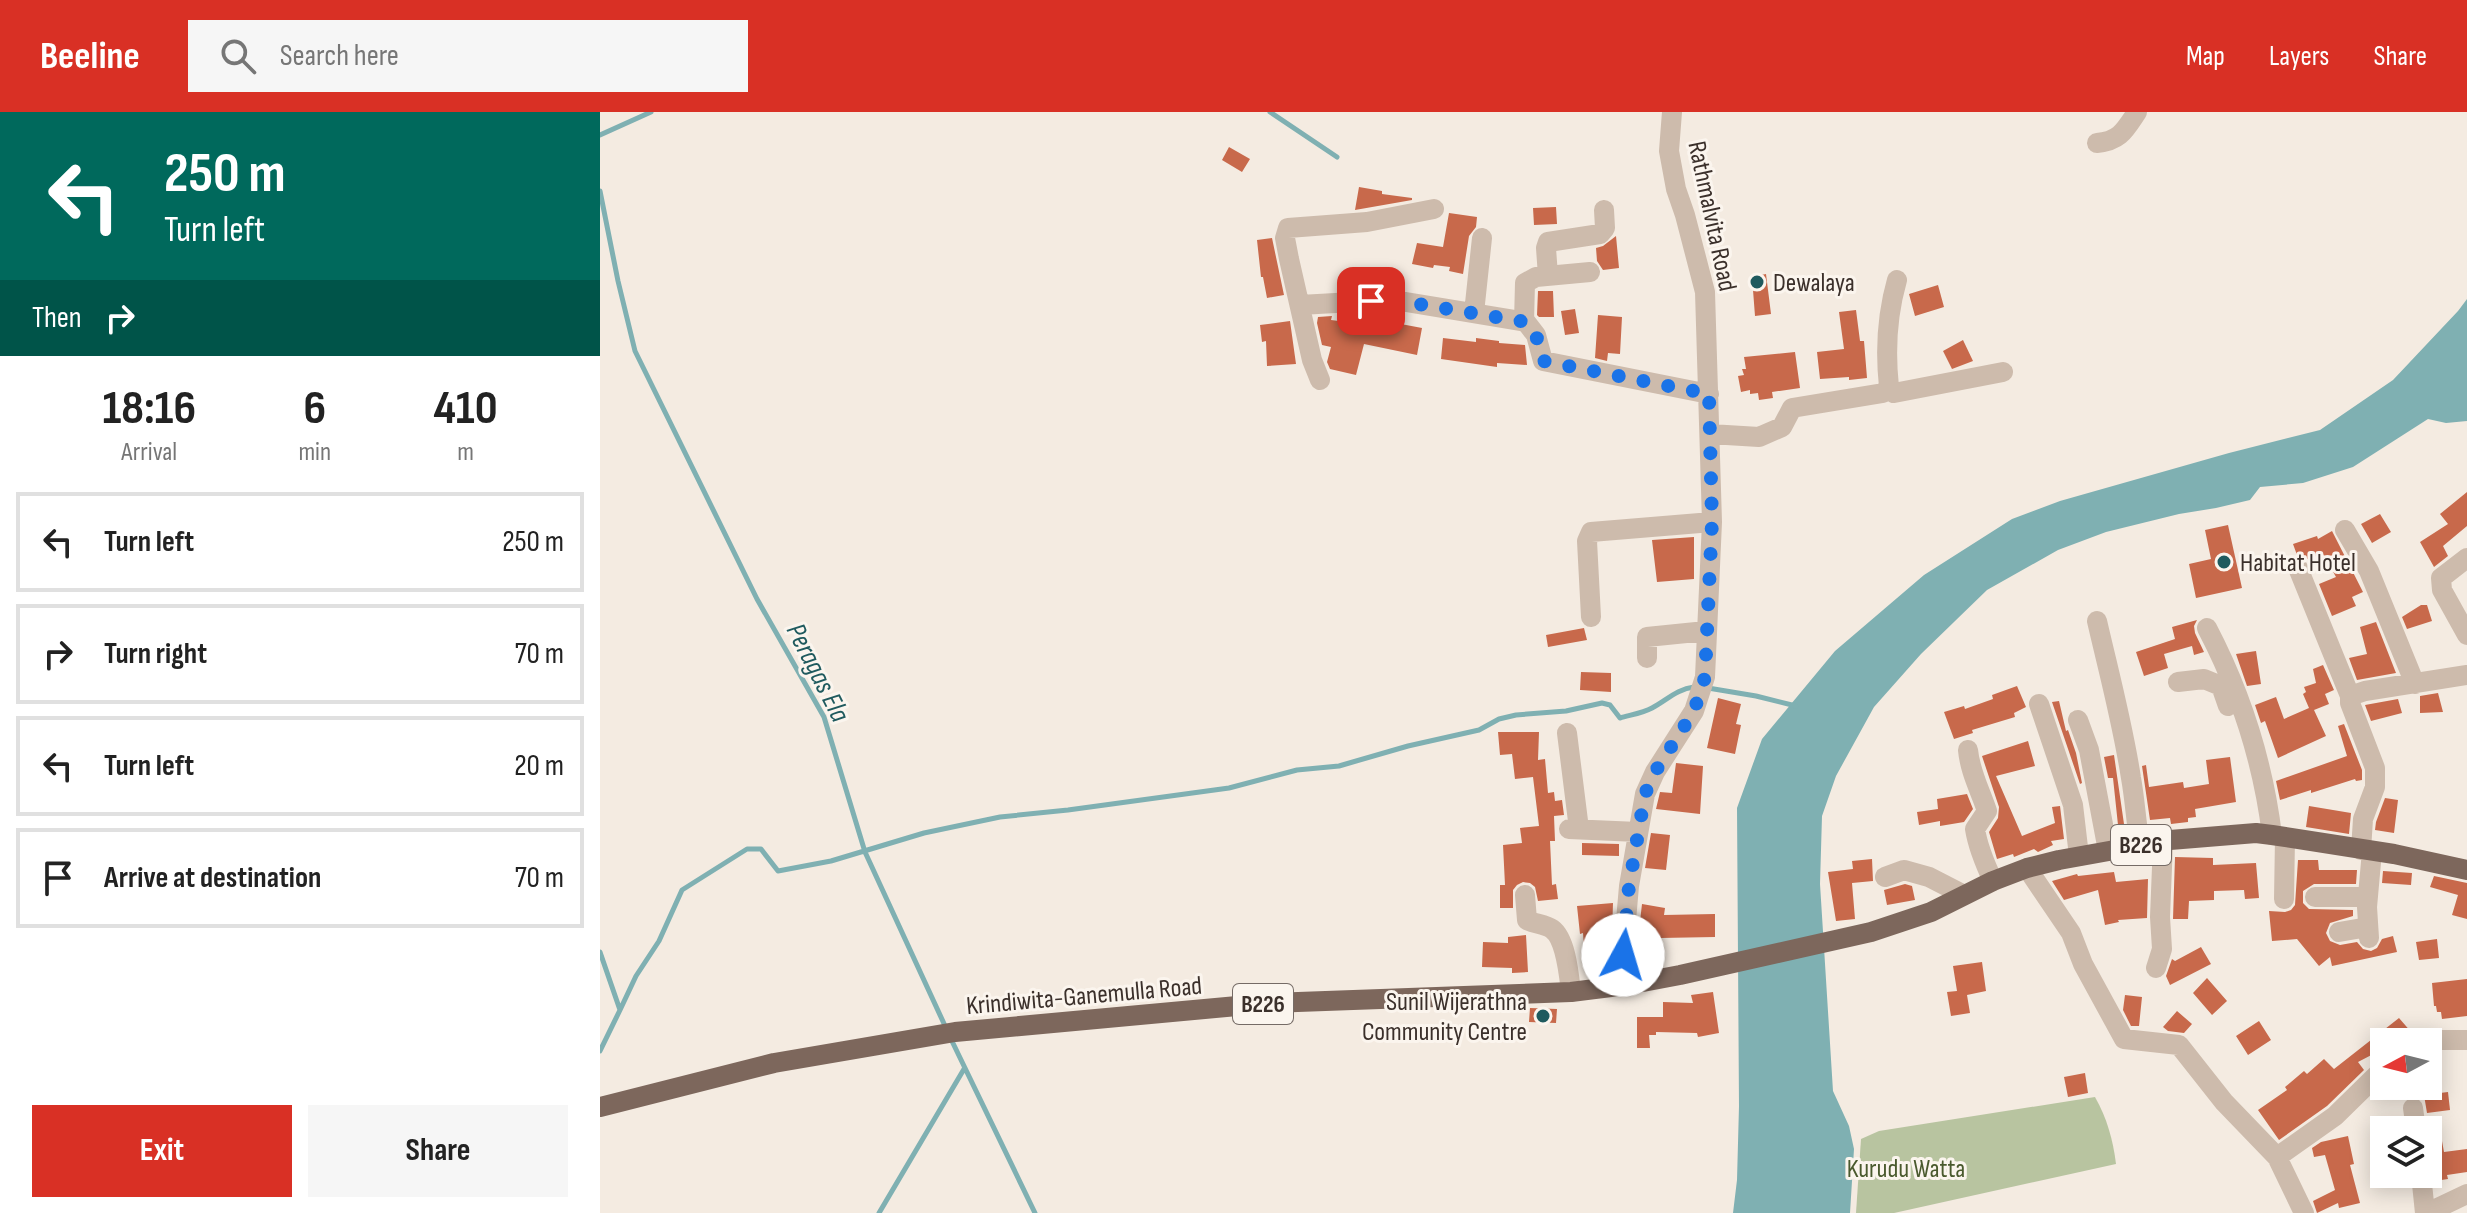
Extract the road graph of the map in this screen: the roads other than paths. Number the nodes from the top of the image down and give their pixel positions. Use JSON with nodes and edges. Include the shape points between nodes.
{"nodes":[{"id":1,"x":1672,"y":112,"type":"edge"},
{"id":2,"x":2137,"y":112,"type":"edge"},
{"id":3,"x":2097,"y":143,"type":"dead end"},
{"id":4,"x":1434,"y":209,"type":"dead end"},
{"id":5,"x":1604,"y":210,"type":"dead end"},
{"id":6,"x":1482,"y":238,"type":"dead end"},
{"id":7,"x":1590,"y":272,"type":"dead end"},
{"id":8,"x":1548,"y":276,"type":"junction"},
{"id":9,"x":1897,"y":280,"type":"dead end"},
{"id":10,"x":1300,"y":305,"type":"junction"},
{"id":11,"x":1474,"y":313,"type":"junction"},
{"id":12,"x":1524,"y":322,"type":"junction"},
{"id":13,"x":2003,"y":372,"type":"dead end"},
{"id":14,"x":1320,"y":380,"type":"dead end"},
{"id":15,"x":1889,"y":387,"type":"junction"},
{"id":16,"x":1709,"y":394,"type":"junction"},
{"id":17,"x":1710,"y":434,"type":"junction"},
{"id":18,"x":1712,"y":522,"type":"junction"},
{"id":19,"x":2345,"y":530,"type":"dead end"},
{"id":20,"x":2467,"y":558,"type":"edge"},
{"id":21,"x":2298,"y":568,"type":"dead end"},
{"id":22,"x":1591,"y":617,"type":"dead end"},
{"id":23,"x":2097,"y":621,"type":"dead end"},
{"id":24,"x":2207,"y":628,"type":"dead end"},
{"id":25,"x":1706,"y":631,"type":"junction"},
{"id":26,"x":2467,"y":635,"type":"edge"},
{"id":27,"x":1647,"y":658,"type":"dead end"},
{"id":28,"x":2211,"y":658,"type":"dead end"},
{"id":29,"x":2467,"y":675,"type":"edge"},
{"id":30,"x":2178,"y":682,"type":"dead end"},
{"id":31,"x":2415,"y":684,"type":"junction"},
{"id":32,"x":2221,"y":686,"type":"junction"},
{"id":33,"x":2350,"y":696,"type":"junction"},
{"id":34,"x":2039,"y":704,"type":"dead end"},
{"id":35,"x":2078,"y":720,"type":"dead end"},
{"id":36,"x":1567,"y":733,"type":"dead end"},
{"id":37,"x":1968,"y":750,"type":"dead end"},
{"id":38,"x":1638,"y":832,"type":"junction"},
{"id":39,"x":2271,"y":835,"type":"junction"},
{"id":40,"x":2163,"y":842,"type":"junction"},
{"id":41,"x":2140,"y":845,"type":"junction"},
{"id":42,"x":2108,"y":851,"type":"junction"},
{"id":43,"x":2367,"y":851,"type":"junction"},
{"id":44,"x":2079,"y":856,"type":"junction"},
{"id":45,"x":2027,"y":868,"type":"junction"},
{"id":46,"x":2467,"y":870,"type":"edge"},
{"id":47,"x":1885,"y":877,"type":"dead end"},
{"id":48,"x":1993,"y":881,"type":"junction"},
{"id":49,"x":1525,"y":895,"type":"dead end"},
{"id":50,"x":1964,"y":895,"type":"junction"},
{"id":51,"x":2315,"y":897,"type":"dead end"},
{"id":52,"x":2368,"y":897,"type":"junction"},
{"id":53,"x":2284,"y":899,"type":"dead end"},
{"id":54,"x":2339,"y":932,"type":"dead end"},
{"id":55,"x":2156,"y":968,"type":"dead end"},
{"id":56,"x":1627,"y":985,"type":"junction"},
{"id":57,"x":1571,"y":992,"type":"junction"},
{"id":58,"x":2442,"y":1040,"type":"edge"},
{"id":59,"x":2467,"y":1040,"type":"edge"},
{"id":60,"x":2370,"y":1082,"type":"edge"},
{"id":61,"x":600,"y":1107,"type":"edge"},
{"id":62,"x":2413,"y":1108,"type":"dead end"},
{"id":63,"x":2414,"y":1116,"type":"edge"},
{"id":64,"x":2277,"y":1157,"type":"junction"},
{"id":65,"x":2423,"y":1188,"type":"edge"},
{"id":66,"x":2467,"y":1194,"type":"edge"},
{"id":67,"x":2304,"y":1213,"type":"edge"},
{"id":68,"x":2426,"y":1213,"type":"edge"}],
"edges":[{"from":1,"to":16,"type":"street","name":"Rathmalvita Road","via":[[1669,151],[1705,292]]},
{"from":2,"to":3,"type":"street","via":[[2122,134]]},
{"from":4,"to":10,"type":"street","via":[[1367,222],[1288,228],[1285,238]]},
{"from":5,"to":8,"type":"street","via":[[1600,234],[1548,242]]},
{"from":6,"to":11,"type":"street"},
{"from":7,"to":8,"type":"street"},
{"from":8,"to":12,"type":"street","via":[[1525,283]]},
{"from":9,"to":15,"type":"street","via":[[1889,309]]},
{"from":10,"to":11,"type":"street","via":[[1406,302]]},
{"from":10,"to":14,"type":"street"},
{"from":11,"to":12,"type":"street"},
{"from":12,"to":16,"type":"street","via":[[1536,335],[1543,361]]},
{"from":13,"to":15,"type":"street","via":[[1894,393]]},
{"from":15,"to":17,"type":"street","via":[[1883,393],[1792,408],[1782,427],[1759,437]]},
{"from":16,"to":17,"type":"street","name":"Rathmalvita Road"},
{"from":17,"to":18,"type":"street","name":"Rathmalvita Road"},
{"from":18,"to":22,"type":"street","via":[[1591,532]]},
{"from":18,"to":25,"type":"street","name":"Rathmalvita Road"},
{"from":19,"to":31,"type":"street","via":[[2369,571]]},
{"from":20,"to":26,"type":"street","via":[[2441,578],[2442,590]]},
{"from":21,"to":33,"type":"street"},
{"from":23,"to":41,"type":"street"},
{"from":24,"to":39,"type":"street","via":[[2251,734]]},
{"from":25,"to":27,"type":"street","via":[[1647,637]]},
{"from":25,"to":38,"type":"street","name":"Rathmalvita Road","via":[[1704,684],[1645,794]]},
{"from":28,"to":32,"type":"street"},
{"from":29,"to":31,"type":"street"},
{"from":30,"to":32,"type":"street","via":[[2204,679]]},
{"from":31,"to":33,"type":"street"},
{"from":32,"to":39,"type":"street","via":[[2257,812]]},
{"from":33,"to":43,"type":"street","via":[[2375,768],[2375,787],[2363,819]]},
{"from":34,"to":44,"type":"street","via":[[2073,805]]},
{"from":35,"to":42,"type":"street","via":[[2089,750]]},
{"from":36,"to":38,"type":"street","via":[[1574,829]]},
{"from":37,"to":48,"type":"street","via":[[1971,774],[1987,811],[1975,829],[1977,841]]},
{"from":38,"to":56,"type":"street","name":"Rathmalvita Road","via":[[1623,955]]},
{"from":39,"to":40,"type":"main road","name":"Krindiwita-Ganemulla Road","number":"B226"},
{"from":39,"to":43,"type":"main road","name":"Krindiwita-Ganemulla Road","number":"B226"},
{"from":39,"to":53,"type":"street"},
{"from":40,"to":41,"type":"main road","name":"Krindiwita-Ganemulla Road","number":"B226"},
{"from":40,"to":55,"type":"street","via":[[2162,949]]},
{"from":41,"to":42,"type":"main road","name":"Krindiwita-Ganemulla Road","number":"B226"},
{"from":42,"to":44,"type":"main road","name":"Krindiwita-Ganemulla Road","number":"B226"},
{"from":43,"to":46,"type":"main road","name":"Krindiwita-Ganemulla Road","number":"B226"},
{"from":43,"to":52,"type":"street"},
{"from":44,"to":45,"type":"main road","name":"Krindiwita-Ganemulla Road","number":"B226"},
{"from":45,"to":48,"type":"main road","name":"Krindiwita-Ganemulla Road","number":"B226"},
{"from":45,"to":64,"type":"street","via":[[2071,933],[2124,1039],[2179,1045]]},
{"from":47,"to":50,"type":"street","via":[[1904,870]]},
{"from":48,"to":50,"type":"main road","name":"Krindiwita-Ganemulla Road","number":"B226"},
{"from":49,"to":57,"type":"street","via":[[1527,920],[1557,935]]},
{"from":50,"to":56,"type":"main road","name":"Krindiwita-Ganemulla Road","number":"B226","via":[[1871,932]]},
{"from":51,"to":52,"type":"street"},
{"from":52,"to":54,"type":"street","via":[[2368,933]]},
{"from":56,"to":57,"type":"main road","name":"Krindiwita-Ganemulla Road","number":"B226"},
{"from":57,"to":61,"type":"main road","name":"Krindiwita-Ganemulla Road","number":"B226","via":[[1270,1003],[955,1032],[774,1063]]},
{"from":58,"to":59,"type":"street"},
{"from":60,"to":64,"type":"street","via":[[2335,1116]]},
{"from":62,"to":63,"type":"street"},
{"from":64,"to":67,"type":"street"},
{"from":65,"to":68,"type":"street"},
{"from":66,"to":68,"type":"street"}]}
